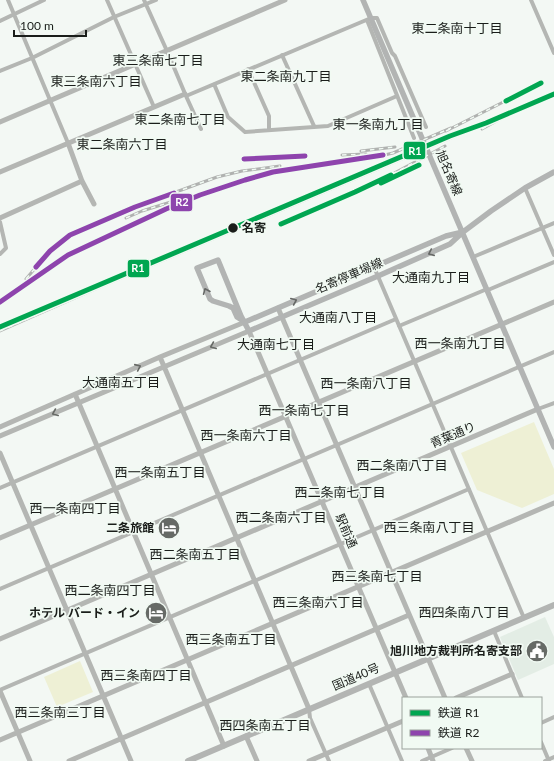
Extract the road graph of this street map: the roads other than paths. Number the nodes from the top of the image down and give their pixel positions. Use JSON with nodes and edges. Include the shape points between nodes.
{"nodes":[{"id":1,"x":8,"y":0,"type":"edge"},
{"id":2,"x":44,"y":0,"type":"edge"},
{"id":3,"x":107,"y":0,"type":"edge"},
{"id":4,"x":156,"y":0,"type":"edge"},
{"id":5,"x":285,"y":0,"type":"edge"},
{"id":6,"x":363,"y":0,"type":"edge"},
{"id":7,"x":531,"y":0,"type":"edge"},
{"id":8,"x":145,"y":2,"type":"edge"},
{"id":9,"x":14,"y":15,"type":"junction"},
{"id":10,"x":114,"y":17,"type":"junction"},
{"id":11,"x":369,"y":19,"type":"junction"},
{"id":12,"x":0,"y":20,"type":"edge"},
{"id":13,"x":167,"y":51,"type":"junction"},
{"id":14,"x":554,"y":53,"type":"edge"},
{"id":15,"x":282,"y":55,"type":"junction"},
{"id":16,"x":32,"y":58,"type":"junction"},
{"id":17,"x":136,"y":64,"type":"junction"},
{"id":18,"x":248,"y":69,"type":"junction"},
{"id":19,"x":0,"y":71,"type":"edge"},
{"id":20,"x":214,"y":84,"type":"junction"},
{"id":21,"x":185,"y":95,"type":"junction"},
{"id":22,"x":397,"y":96,"type":"junction"},
{"id":23,"x":50,"y":100,"type":"junction"},
{"id":24,"x":154,"y":107,"type":"junction"},
{"id":25,"x":0,"y":122,"type":"edge"},
{"id":26,"x":314,"y":126,"type":"junction"},
{"id":27,"x":426,"y":127,"type":"dead end"},
{"id":28,"x":201,"y":129,"type":"dead end"},
{"id":29,"x":269,"y":130,"type":"junction"},
{"id":30,"x":414,"y":138,"type":"dead end"},
{"id":31,"x":68,"y":143,"type":"junction"},
{"id":32,"x":0,"y":172,"type":"edge"},
{"id":33,"x":554,"y":172,"type":"edge"},
{"id":34,"x":82,"y":181,"type":"junction"},
{"id":35,"x":525,"y":188,"type":"junction"},
{"id":36,"x":94,"y":204,"type":"dead end"},
{"id":37,"x":0,"y":218,"type":"edge"},
{"id":38,"x":0,"y":222,"type":"edge"},
{"id":39,"x":554,"y":223,"type":"edge"},
{"id":40,"x":543,"y":228,"type":"junction"},
{"id":41,"x":463,"y":232,"type":"junction"},
{"id":42,"x":0,"y":254,"type":"edge"},
{"id":43,"x":554,"y":256,"type":"edge"},
{"id":44,"x":473,"y":257,"type":"junction"},
{"id":45,"x":554,"y":262,"type":"edge"},
{"id":46,"x":374,"y":267,"type":"junction"},
{"id":47,"x":378,"y":276,"type":"junction"},
{"id":48,"x":487,"y":290,"type":"junction"},
{"id":49,"x":554,"y":302,"type":"edge"},
{"id":50,"x":278,"y":308,"type":"junction"},
{"id":51,"x":282,"y":316,"type":"junction"},
{"id":52,"x":396,"y":319,"type":"junction"},
{"id":53,"x":245,"y":322,"type":"junction"},
{"id":54,"x":501,"y":324,"type":"junction"},
{"id":55,"x":399,"y":326,"type":"junction"},
{"id":56,"x":249,"y":331,"type":"junction"},
{"id":57,"x":554,"y":352,"type":"edge"},
{"id":58,"x":160,"y":357,"type":"junction"},
{"id":59,"x":300,"y":360,"type":"junction"},
{"id":60,"x":414,"y":361,"type":"junction"},
{"id":61,"x":164,"y":366,"type":"junction"},
{"id":62,"x":519,"y":367,"type":"junction"},
{"id":63,"x":268,"y":374,"type":"junction"},
{"id":64,"x":75,"y":394,"type":"junction"},
{"id":65,"x":318,"y":402,"type":"junction"},
{"id":66,"x":554,"y":402,"type":"edge"},
{"id":67,"x":79,"y":403,"type":"junction"},
{"id":68,"x":433,"y":404,"type":"junction"},
{"id":69,"x":538,"y":409,"type":"junction"},
{"id":70,"x":182,"y":410,"type":"junction"},
{"id":71,"x":286,"y":416,"type":"junction"},
{"id":72,"x":0,"y":427,"type":"edge"},
{"id":73,"x":0,"y":436,"type":"edge"},
{"id":74,"x":337,"y":445,"type":"junction"},
{"id":75,"x":98,"y":446,"type":"junction"},
{"id":76,"x":451,"y":446,"type":"junction"},
{"id":77,"x":554,"y":447,"type":"edge"},
{"id":78,"x":200,"y":452,"type":"junction"},
{"id":79,"x":0,"y":453,"type":"edge"},
{"id":80,"x":304,"y":459,"type":"junction"},
{"id":81,"x":12,"y":482,"type":"junction"},
{"id":82,"x":0,"y":488,"type":"edge"},
{"id":83,"x":354,"y":488,"type":"junction"},
{"id":84,"x":116,"y":489,"type":"junction"},
{"id":85,"x":469,"y":489,"type":"junction"},
{"id":86,"x":219,"y":496,"type":"junction"},
{"id":87,"x":322,"y":502,"type":"junction"},
{"id":88,"x":554,"y":503,"type":"edge"},
{"id":89,"x":31,"y":525,"type":"junction"},
{"id":90,"x":373,"y":530,"type":"junction"},
{"id":91,"x":134,"y":532,"type":"junction"},
{"id":92,"x":487,"y":532,"type":"junction"},
{"id":93,"x":0,"y":538,"type":"edge"},
{"id":94,"x":237,"y":539,"type":"junction"},
{"id":95,"x":341,"y":544,"type":"junction"},
{"id":96,"x":48,"y":568,"type":"junction"},
{"id":97,"x":391,"y":572,"type":"junction"},
{"id":98,"x":151,"y":574,"type":"junction"},
{"id":99,"x":255,"y":581,"type":"junction"},
{"id":100,"x":359,"y":586,"type":"junction"},
{"id":101,"x":0,"y":589,"type":"edge"},
{"id":102,"x":554,"y":605,"type":"edge"},
{"id":103,"x":66,"y":611,"type":"junction"},
{"id":104,"x":409,"y":615,"type":"junction"},
{"id":105,"x":170,"y":617,"type":"junction"},
{"id":106,"x":524,"y":618,"type":"junction"},
{"id":107,"x":273,"y":623,"type":"junction"},
{"id":108,"x":377,"y":629,"type":"junction"},
{"id":109,"x":494,"y":631,"type":"junction"},
{"id":110,"x":0,"y":639,"type":"edge"},
{"id":111,"x":84,"y":654,"type":"junction"},
{"id":112,"x":428,"y":658,"type":"junction"},
{"id":113,"x":188,"y":660,"type":"junction"},
{"id":114,"x":291,"y":666,"type":"junction"},
{"id":115,"x":396,"y":672,"type":"junction"},
{"id":116,"x":512,"y":674,"type":"junction"},
{"id":117,"x":369,"y":684,"type":"junction"},
{"id":118,"x":0,"y":690,"type":"edge"},
{"id":119,"x":103,"y":696,"type":"junction"},
{"id":120,"x":406,"y":697,"type":"edge"},
{"id":121,"x":445,"y":697,"type":"edge"},
{"id":122,"x":458,"y":697,"type":"edge"},
{"id":123,"x":522,"y":697,"type":"edge"},
{"id":124,"x":206,"y":702,"type":"junction"},
{"id":125,"x":309,"y":709,"type":"junction"},
{"id":126,"x":554,"y":717,"type":"edge"},
{"id":127,"x":402,"y":721,"type":"edge"},
{"id":128,"x":542,"y":723,"type":"edge"},
{"id":129,"x":388,"y":728,"type":"junction"},
{"id":130,"x":18,"y":732,"type":"junction"},
{"id":131,"x":246,"y":736,"type":"junction"},
{"id":132,"x":121,"y":738,"type":"junction"},
{"id":133,"x":0,"y":740,"type":"edge"},
{"id":134,"x":542,"y":745,"type":"edge"},
{"id":135,"x":224,"y":746,"type":"junction"},
{"id":136,"x":428,"y":749,"type":"edge"},
{"id":137,"x":450,"y":749,"type":"edge"},
{"id":138,"x":466,"y":749,"type":"edge"},
{"id":139,"x":326,"y":754,"type":"junction"},
{"id":140,"x":554,"y":757,"type":"edge"},
{"id":141,"x":432,"y":759,"type":"edge"},
{"id":142,"x":548,"y":760,"type":"edge"},
{"id":143,"x":30,"y":761,"type":"edge"},
{"id":144,"x":69,"y":761,"type":"edge"},
{"id":145,"x":131,"y":761,"type":"edge"},
{"id":146,"x":188,"y":761,"type":"edge"},
{"id":147,"x":257,"y":761,"type":"edge"},
{"id":148,"x":309,"y":761,"type":"edge"},
{"id":149,"x":329,"y":761,"type":"edge"},
{"id":150,"x":402,"y":761,"type":"edge"},
{"id":151,"x":422,"y":761,"type":"edge"},
{"id":152,"x":472,"y":761,"type":"edge"}],
"edges":[{"from":1,"to":9,"type":"street"},
{"from":2,"to":9,"type":"street"},
{"from":3,"to":10,"type":"street"},
{"from":4,"to":8,"type":"street"},
{"from":5,"to":13,"type":"street"},
{"from":6,"to":11,"type":"main road","name":"旭名寄線"},
{"from":7,"to":14,"type":"street"},
{"from":8,"to":10,"type":"street"},
{"from":8,"to":13,"type":"street"},
{"from":9,"to":12,"type":"street"},
{"from":9,"to":16,"type":"street"},
{"from":10,"to":16,"type":"street"},
{"from":10,"to":17,"type":"street"},
{"from":11,"to":15,"type":"street"},
{"from":11,"to":22,"type":"street"},
{"from":11,"to":27,"type":"street","via":[[377,18]]},
{"from":11,"to":41,"type":"main road","name":"旭名寄線"},
{"from":13,"to":17,"type":"street"},
{"from":13,"to":21,"type":"street"},
{"from":15,"to":18,"type":"street"},
{"from":15,"to":26,"type":"street"},
{"from":16,"to":19,"type":"street"},
{"from":16,"to":23,"type":"street"},
{"from":17,"to":23,"type":"street"},
{"from":17,"to":24,"type":"street"},
{"from":18,"to":20,"type":"street"},
{"from":18,"to":29,"type":"street","via":[[269,116]]},
{"from":20,"to":21,"type":"street"},
{"from":20,"to":29,"type":"street","via":[[228,117],[245,132]]},
{"from":21,"to":24,"type":"street"},
{"from":21,"to":28,"type":"street"},
{"from":22,"to":26,"type":"street","via":[[328,126]]},
{"from":22,"to":30,"type":"street"},
{"from":23,"to":25,"type":"street"},
{"from":23,"to":31,"type":"street"},
{"from":24,"to":31,"type":"street"},
{"from":26,"to":29,"type":"street"},
{"from":31,"to":32,"type":"street"},
{"from":31,"to":34,"type":"street"},
{"from":33,"to":35,"type":"main road"},
{"from":34,"to":36,"type":"street"},
{"from":34,"to":37,"type":"street"},
{"from":35,"to":40,"type":"street"},
{"from":35,"to":41,"type":"main road"},
{"from":38,"to":42,"type":"street","via":[[6,248]]},
{"from":39,"to":40,"type":"street"},
{"from":40,"to":43,"type":"street"},
{"from":40,"to":44,"type":"street"},
{"from":41,"to":44,"type":"main road"},
{"from":41,"to":46,"type":"main road","name":"名寄停車場線","via":[[446,236]]},
{"from":41,"to":47,"type":"main road","name":"名寄停車場線","one_way":true,"via":[[450,244]]},
{"from":44,"to":48,"type":"main road"},
{"from":45,"to":48,"type":"street"},
{"from":46,"to":47,"type":"street"},
{"from":50,"to":46,"type":"main road","name":"名寄停車場線","one_way":true},
{"from":47,"to":51,"type":"main road","name":"名寄停車場線"},
{"from":47,"to":52,"type":"street"},
{"from":48,"to":54,"type":"main road"},
{"from":48,"to":55,"type":"street"},
{"from":49,"to":54,"type":"street"},
{"from":50,"to":51,"type":"street"},
{"from":50,"to":53,"type":"main road","name":"名寄停車場線"},
{"from":51,"to":56,"type":"main road","name":"名寄停車場線"},
{"from":51,"to":59,"type":"street"},
{"from":52,"to":55,"type":"street"},
{"from":52,"to":59,"type":"street"},
{"from":53,"to":53,"type":"main road","one_way":true,"via":[[237,317],[233,308],[210,299],[197,268],[218,260]]},
{"from":53,"to":56,"type":"main road"},
{"from":53,"to":58,"type":"street"},
{"from":54,"to":60,"type":"street"},
{"from":54,"to":62,"type":"main road"},
{"from":55,"to":60,"type":"street"},
{"from":56,"to":61,"type":"street","one_way":true},
{"from":56,"to":63,"type":"street","name":"駅前通"},
{"from":57,"to":62,"type":"street"},
{"from":58,"to":61,"type":"street"},
{"from":64,"to":58,"type":"street","one_way":true},
{"from":59,"to":63,"type":"street"},
{"from":59,"to":65,"type":"street"},
{"from":60,"to":65,"type":"street"},
{"from":60,"to":68,"type":"street"},
{"from":61,"to":67,"type":"street"},
{"from":61,"to":70,"type":"street"},
{"from":62,"to":68,"type":"street"},
{"from":62,"to":69,"type":"main road"},
{"from":63,"to":70,"type":"street"},
{"from":63,"to":71,"type":"street","name":"駅前通"},
{"from":64,"to":67,"type":"street"},
{"from":64,"to":72,"type":"street"},
{"from":65,"to":71,"type":"street"},
{"from":65,"to":74,"type":"street"},
{"from":66,"to":69,"type":"street"},
{"from":67,"to":73,"type":"street","one_way":true},
{"from":67,"to":75,"type":"street"},
{"from":68,"to":74,"type":"street"},
{"from":68,"to":76,"type":"street"},
{"from":69,"to":76,"type":"street","name":"青葉通り"},
{"from":69,"to":77,"type":"main road"},
{"from":70,"to":75,"type":"street"},
{"from":70,"to":78,"type":"street"},
{"from":71,"to":78,"type":"street"},
{"from":71,"to":80,"type":"street","name":"駅前通"},
{"from":74,"to":80,"type":"street"},
{"from":74,"to":83,"type":"street"},
{"from":75,"to":81,"type":"street"},
{"from":75,"to":84,"type":"street"},
{"from":76,"to":83,"type":"street","name":"青葉通り"},
{"from":76,"to":85,"type":"street"},
{"from":78,"to":84,"type":"street"},
{"from":78,"to":86,"type":"street"},
{"from":79,"to":81,"type":"street"},
{"from":80,"to":86,"type":"street"},
{"from":80,"to":87,"type":"street","name":"駅前通"},
{"from":81,"to":82,"type":"street"},
{"from":81,"to":89,"type":"street"},
{"from":83,"to":87,"type":"street","name":"青葉通り"},
{"from":83,"to":90,"type":"street"},
{"from":84,"to":89,"type":"street"},
{"from":84,"to":91,"type":"street"},
{"from":85,"to":90,"type":"street"},
{"from":85,"to":92,"type":"street"},
{"from":86,"to":91,"type":"street"},
{"from":86,"to":94,"type":"street"},
{"from":87,"to":94,"type":"street","name":"青葉通り"},
{"from":87,"to":95,"type":"street","name":"駅前通"},
{"from":88,"to":92,"type":"street"},
{"from":89,"to":93,"type":"street"},
{"from":89,"to":96,"type":"street"},
{"from":90,"to":95,"type":"street"},
{"from":90,"to":97,"type":"street"},
{"from":91,"to":96,"type":"street"},
{"from":91,"to":98,"type":"street"},
{"from":92,"to":97,"type":"street"},
{"from":92,"to":106,"type":"street"},
{"from":94,"to":98,"type":"street","name":"青葉通り"},
{"from":94,"to":99,"type":"street"},
{"from":95,"to":99,"type":"street"},
{"from":95,"to":100,"type":"street","name":"駅前通"},
{"from":96,"to":101,"type":"street"},
{"from":96,"to":103,"type":"street"},
{"from":97,"to":100,"type":"street"},
{"from":97,"to":104,"type":"street"},
{"from":98,"to":103,"type":"street","name":"青葉通り"},
{"from":98,"to":105,"type":"street"},
{"from":99,"to":105,"type":"street"},
{"from":99,"to":107,"type":"street"},
{"from":100,"to":107,"type":"street"},
{"from":100,"to":108,"type":"street","name":"駅前通"},
{"from":102,"to":106,"type":"highway","name":"国道40号"},
{"from":103,"to":110,"type":"street","name":"青葉通り"},
{"from":103,"to":111,"type":"street"},
{"from":104,"to":108,"type":"street"},
{"from":104,"to":112,"type":"street"},
{"from":105,"to":111,"type":"street"},
{"from":105,"to":113,"type":"street"},
{"from":106,"to":109,"type":"highway","name":"国道40号"},
{"from":107,"to":113,"type":"street"},
{"from":107,"to":114,"type":"street"},
{"from":108,"to":114,"type":"street"},
{"from":108,"to":115,"type":"street","name":"駅前通"},
{"from":109,"to":112,"type":"highway","name":"国道40号"},
{"from":109,"to":116,"type":"street"},
{"from":111,"to":118,"type":"street"},
{"from":111,"to":119,"type":"street"},
{"from":112,"to":115,"type":"highway","name":"国道40号"},
{"from":112,"to":121,"type":"street"},
{"from":113,"to":119,"type":"street"},
{"from":113,"to":124,"type":"street"},
{"from":114,"to":124,"type":"street"},
{"from":114,"to":125,"type":"street"},
{"from":115,"to":117,"type":"highway","name":"国道40号"},
{"from":115,"to":120,"type":"street","name":"駅前通"},
{"from":116,"to":122,"type":"street"},
{"from":116,"to":123,"type":"street"},
{"from":117,"to":125,"type":"highway","name":"国道40号"},
{"from":117,"to":129,"type":"street"},
{"from":118,"to":130,"type":"street"},
{"from":119,"to":130,"type":"street"},
{"from":119,"to":132,"type":"street"},
{"from":124,"to":132,"type":"street"},
{"from":124,"to":135,"type":"street"},
{"from":125,"to":131,"type":"highway","name":"国道40号"},
{"from":125,"to":139,"type":"street","via":[[310,718]]},
{"from":126,"to":128,"type":"street"},
{"from":127,"to":129,"type":"street"},
{"from":129,"to":139,"type":"street"},
{"from":129,"to":150,"type":"street"},
{"from":130,"to":133,"type":"street"},
{"from":130,"to":143,"type":"street"},
{"from":131,"to":135,"type":"highway","name":"国道40号"},
{"from":131,"to":147,"type":"street"},
{"from":132,"to":144,"type":"street"},
{"from":132,"to":145,"type":"street"},
{"from":134,"to":142,"type":"street"},
{"from":135,"to":146,"type":"highway","name":"国道40号"},
{"from":136,"to":141,"type":"street"},
{"from":137,"to":141,"type":"street"},
{"from":138,"to":152,"type":"street"},
{"from":139,"to":148,"type":"street"},
{"from":139,"to":149,"type":"street"},
{"from":140,"to":142,"type":"street"},
{"from":141,"to":151,"type":"street"}]}
